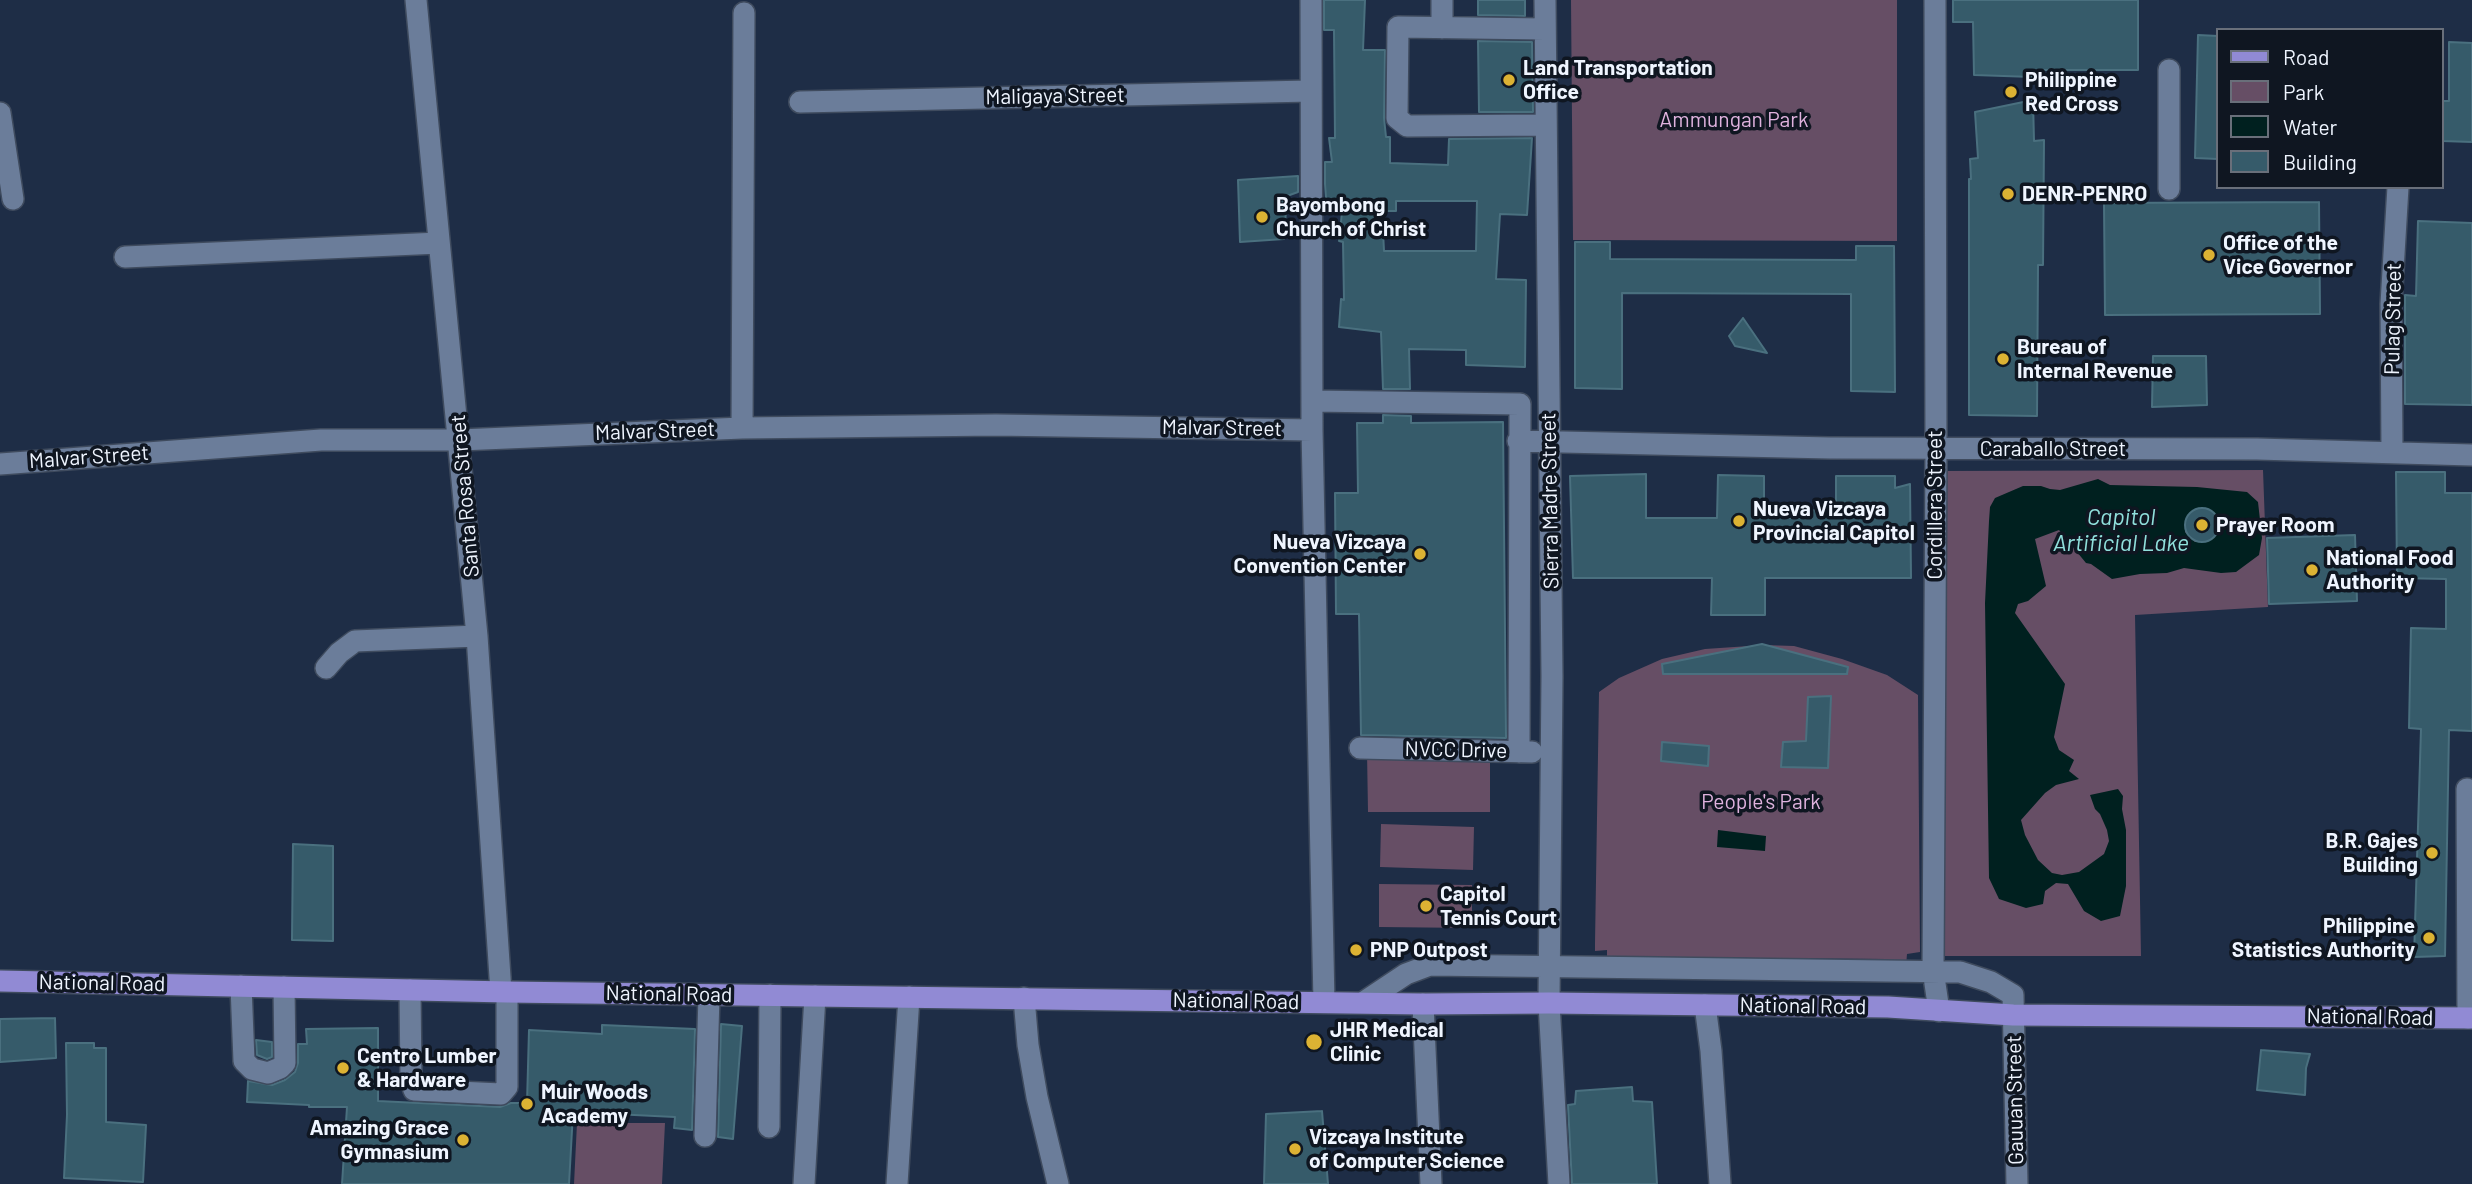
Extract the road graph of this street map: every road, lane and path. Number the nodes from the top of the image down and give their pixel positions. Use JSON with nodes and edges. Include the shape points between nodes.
{"nodes":[{"id":1,"x":416,"y":0,"type":"edge"},
{"id":2,"x":1311,"y":0,"type":"edge"},
{"id":3,"x":1443,"y":0,"type":"edge"},
{"id":4,"x":1545,"y":0,"type":"edge"},
{"id":5,"x":1935,"y":0,"type":"edge"},
{"id":6,"x":744,"y":13,"type":"dead end"},
{"id":7,"x":1442,"y":27,"type":"junction"},
{"id":8,"x":1545,"y":30,"type":"junction"},
{"id":9,"x":2169,"y":70,"type":"dead end"},
{"id":10,"x":1310,"y":91,"type":"junction"},
{"id":11,"x":800,"y":102,"type":"dead end"},
{"id":12,"x":0,"y":113,"type":"edge"},
{"id":13,"x":1546,"y":125,"type":"junction"},
{"id":14,"x":2169,"y":189,"type":"dead end"},
{"id":15,"x":2398,"y":189,"type":"edge"},
{"id":16,"x":13,"y":199,"type":"dead end"},
{"id":17,"x":439,"y":243,"type":"junction"},
{"id":18,"x":125,"y":257,"type":"dead end"},
{"id":19,"x":1312,"y":401,"type":"junction"},
{"id":20,"x":742,"y":428,"type":"junction"},
{"id":21,"x":1312,"y":430,"type":"junction"},
{"id":22,"x":460,"y":440,"type":"junction"},
{"id":23,"x":1518,"y":441,"type":"junction"},
{"id":24,"x":1549,"y":442,"type":"junction"},
{"id":25,"x":1936,"y":449,"type":"junction"},
{"id":26,"x":2392,"y":452,"type":"junction"},
{"id":27,"x":2472,"y":455,"type":"edge"},
{"id":28,"x":0,"y":464,"type":"edge"},
{"id":29,"x":477,"y":636,"type":"junction"},
{"id":30,"x":326,"y":668,"type":"dead end"},
{"id":31,"x":1360,"y":748,"type":"dead end"},
{"id":32,"x":1519,"y":752,"type":"junction"},
{"id":33,"x":1551,"y":752,"type":"junction"},
{"id":34,"x":2467,"y":789,"type":"dead end"},
{"id":35,"x":1549,"y":968,"type":"junction"},
{"id":36,"x":1933,"y":970,"type":"junction"},
{"id":37,"x":0,"y":981,"type":"edge"},
{"id":38,"x":240,"y":986,"type":"junction"},
{"id":39,"x":284,"y":987,"type":"junction"},
{"id":40,"x":410,"y":990,"type":"junction"},
{"id":41,"x":504,"y":992,"type":"junction"},
{"id":42,"x":709,"y":995,"type":"junction"},
{"id":43,"x":770,"y":995,"type":"junction"},
{"id":44,"x":815,"y":996,"type":"junction"},
{"id":45,"x":909,"y":997,"type":"junction"},
{"id":46,"x":1024,"y":998,"type":"junction"},
{"id":47,"x":1324,"y":1002,"type":"junction"},
{"id":48,"x":1364,"y":1002,"type":"junction"},
{"id":49,"x":1549,"y":1003,"type":"junction"},
{"id":50,"x":1423,"y":1004,"type":"junction"},
{"id":51,"x":1705,"y":1005,"type":"junction"},
{"id":52,"x":1939,"y":1011,"type":"junction"},
{"id":53,"x":2013,"y":1015,"type":"junction"},
{"id":54,"x":2470,"y":1018,"type":"edge"},
{"id":55,"x":769,"y":1127,"type":"dead end"},
{"id":56,"x":705,"y":1136,"type":"dead end"},
{"id":57,"x":804,"y":1184,"type":"edge"},
{"id":58,"x":897,"y":1184,"type":"edge"},
{"id":59,"x":1058,"y":1184,"type":"edge"},
{"id":60,"x":1431,"y":1184,"type":"edge"},
{"id":61,"x":1559,"y":1184,"type":"edge"},
{"id":62,"x":1720,"y":1184,"type":"edge"},
{"id":63,"x":2017,"y":1184,"type":"edge"}],
"edges":[{"from":1,"to":17,"type":"street","name":"Santa Rosa Street"},
{"from":2,"to":10,"type":"street"},
{"from":3,"to":7,"type":"street"},
{"from":4,"to":8,"type":"street","name":"Sierra Madre Street"},
{"from":5,"to":25,"type":"street","name":"Cordillera Street"},
{"from":6,"to":20,"type":"street"},
{"from":7,"to":8,"type":"street"},
{"from":7,"to":13,"type":"street","via":[[1398,27],[1397,118],[1401,123]]},
{"from":8,"to":13,"type":"street","name":"Sierra Madre Street"},
{"from":9,"to":14,"type":"street"},
{"from":10,"to":11,"type":"street","name":"Maligaya Street"},
{"from":10,"to":19,"type":"street"},
{"from":12,"to":16,"type":"street"},
{"from":13,"to":24,"type":"street","name":"Sierra Madre Street"},
{"from":15,"to":26,"type":"street","name":"Pulag Street"},
{"from":17,"to":18,"type":"street"},
{"from":17,"to":22,"type":"street","name":"Santa Rosa Street"},
{"from":19,"to":21,"type":"street"},
{"from":19,"to":23,"type":"street","via":[[1520,404]]},
{"from":20,"to":21,"type":"street","name":"Malvar Street","via":[[996,425]]},
{"from":20,"to":22,"type":"street","name":"Malvar Street"},
{"from":21,"to":47,"type":"street"},
{"from":22,"to":28,"type":"street","name":"Malvar Street","via":[[321,440]]},
{"from":22,"to":29,"type":"street","name":"Santa Rosa Street"},
{"from":23,"to":24,"type":"street","name":"Caraballo Street"},
{"from":23,"to":32,"type":"street"},
{"from":24,"to":25,"type":"street","name":"Caraballo Street"},
{"from":24,"to":33,"type":"street","name":"Sierra Madre Street"},
{"from":25,"to":26,"type":"street","name":"Caraballo Street"},
{"from":25,"to":36,"type":"street","name":"Cordillera Street"},
{"from":26,"to":27,"type":"street","name":"Caraballo Street"},
{"from":29,"to":30,"type":"street","via":[[355,641]]},
{"from":29,"to":41,"type":"street","name":"Santa Rosa Street"},
{"from":31,"to":32,"type":"street","name":"NVCC Drive"},
{"from":32,"to":33,"type":"street","name":"NVCC Drive"},
{"from":33,"to":35,"type":"street","name":"Sierra Madre Street"},
{"from":34,"to":54,"type":"street"},
{"from":35,"to":36,"type":"street"},
{"from":35,"to":48,"type":"street","via":[[1430,965]]},
{"from":35,"to":49,"type":"street","name":"Sierra Madre Street"},
{"from":36,"to":52,"type":"street","name":"Cordillera Street"},
{"from":36,"to":53,"type":"street","via":[[1960,971],[1991,982],[2013,995]]},
{"from":37,"to":38,"type":"main road","name":"National Road"},
{"from":38,"to":39,"type":"main road","name":"National Road"},
{"from":38,"to":39,"type":"street","via":[[244,1061],[252,1069],[268,1073],[285,1063]]},
{"from":39,"to":40,"type":"main road","name":"National Road"},
{"from":40,"to":41,"type":"main road","name":"National Road"},
{"from":40,"to":41,"type":"street","name":"Santa Rosa Street","via":[[414,1090],[501,1094],[507,1087]]},
{"from":41,"to":42,"type":"main road","name":"National Road"},
{"from":42,"to":43,"type":"main road","name":"National Road"},
{"from":42,"to":56,"type":"street"},
{"from":43,"to":44,"type":"main road","name":"National Road"},
{"from":43,"to":55,"type":"street"},
{"from":44,"to":45,"type":"main road","name":"National Road"},
{"from":44,"to":57,"type":"street"},
{"from":45,"to":46,"type":"main road","name":"National Road"},
{"from":45,"to":58,"type":"street"},
{"from":46,"to":47,"type":"main road","name":"National Road"},
{"from":46,"to":59,"type":"street","via":[[1037,1097]]},
{"from":47,"to":48,"type":"main road","name":"National Road"},
{"from":48,"to":50,"type":"main road","name":"National Road"},
{"from":49,"to":50,"type":"main road","name":"National Road"},
{"from":49,"to":51,"type":"main road","name":"National Road"},
{"from":49,"to":61,"type":"street","name":"Sierra Madre Street"},
{"from":50,"to":60,"type":"street"},
{"from":51,"to":52,"type":"main road","name":"National Road"},
{"from":51,"to":62,"type":"street"},
{"from":52,"to":53,"type":"main road","name":"National Road"},
{"from":53,"to":54,"type":"main road","name":"National Road"},
{"from":53,"to":63,"type":"street","name":"Gauuan Street"}]}
